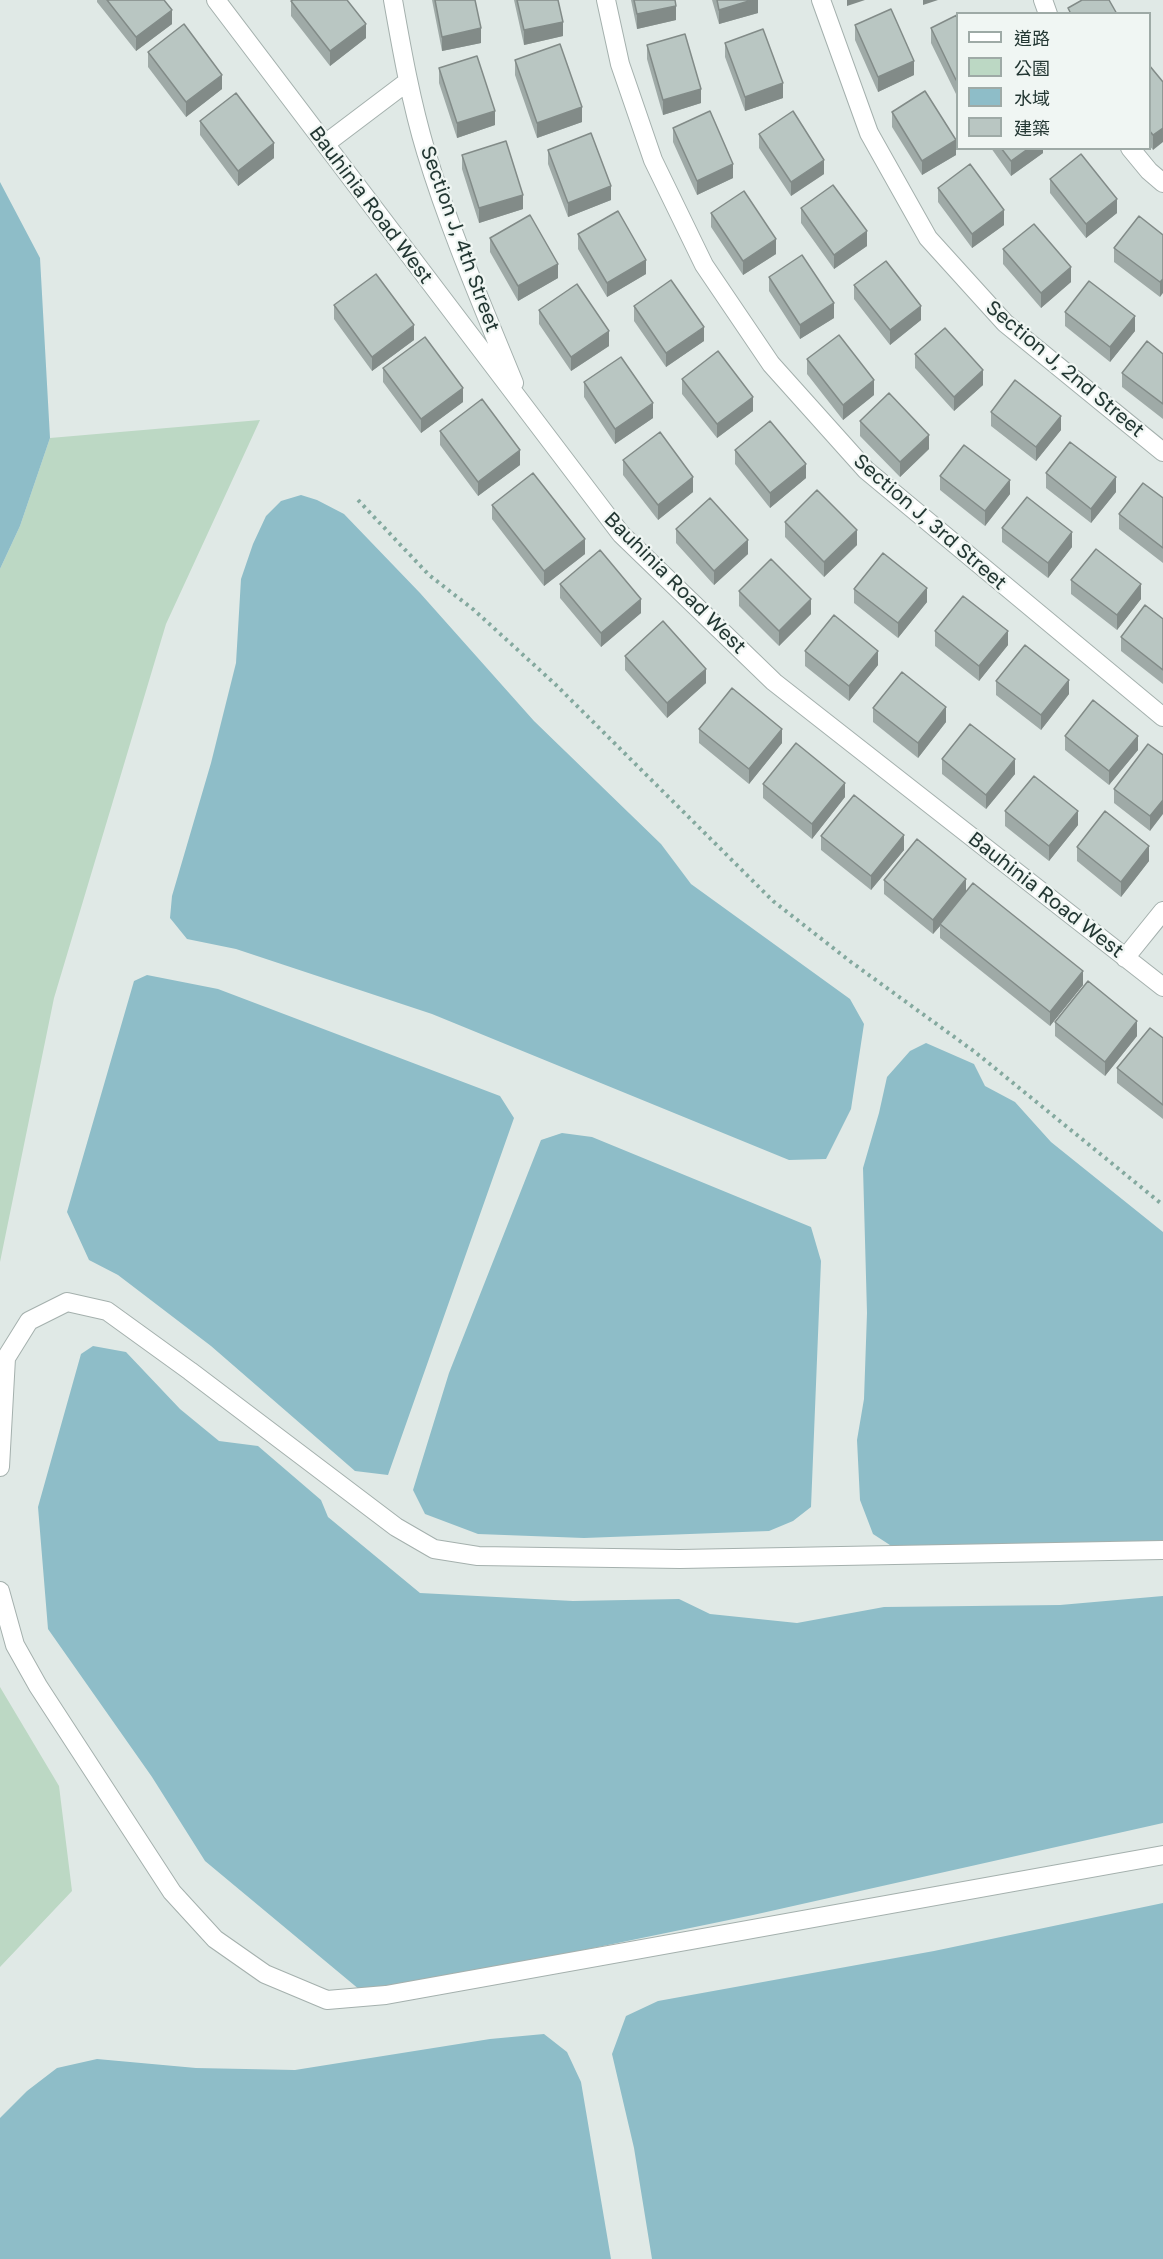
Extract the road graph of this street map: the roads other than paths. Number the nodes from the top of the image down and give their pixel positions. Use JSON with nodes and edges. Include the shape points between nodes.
{"nodes":[{"id":1,"x":216,"y":0,"type":"edge"},
{"id":2,"x":393,"y":0,"type":"edge"},
{"id":3,"x":606,"y":0,"type":"edge"},
{"id":4,"x":821,"y":0,"type":"edge"},
{"id":5,"x":407,"y":82,"type":"junction"},
{"id":6,"x":325,"y":144,"type":"junction"},
{"id":7,"x":1132,"y":150,"type":"edge"},
{"id":8,"x":1163,"y":183,"type":"edge"},
{"id":9,"x":522,"y":405,"type":"junction"},
{"id":10,"x":1163,"y":452,"type":"edge"},
{"id":11,"x":1163,"y":717,"type":"edge"},
{"id":12,"x":1163,"y":911,"type":"edge"},
{"id":13,"x":1125,"y":958,"type":"junction"},
{"id":14,"x":1163,"y":987,"type":"edge"},
{"id":15,"x":0,"y":1467,"type":"edge"},
{"id":16,"x":1163,"y":1550,"type":"edge"},
{"id":17,"x":0,"y":1591,"type":"edge"},
{"id":18,"x":1163,"y":1855,"type":"edge"}],
"edges":[{"from":1,"to":6,"type":"street","name":"Bauhinia Road West"},
{"from":2,"to":5,"type":"street","name":"Section J, 4th Street"},
{"from":3,"to":11,"type":"street","name":"Section J, 3rd Street","via":[[620,64],[653,160],[704,265],[771,364],[866,470]]},
{"from":4,"to":10,"type":"street","name":"Section J, 2nd Street","via":[[869,133],[928,238],[1005,323]]},
{"from":5,"to":6,"type":"street"},
{"from":5,"to":9,"type":"street","name":"Section J, 4th Street","via":[[448,220]]},
{"from":6,"to":9,"type":"street","name":"Bauhinia Road West"},
{"from":7,"to":8,"type":"street"},
{"from":9,"to":13,"type":"street","name":"Bauhinia Road West","via":[[621,534],[774,682]]},
{"from":12,"to":13,"type":"street"},
{"from":13,"to":14,"type":"street","name":"Bauhinia Road West"},
{"from":15,"to":16,"type":"street","via":[[6,1358],[29,1321],[67,1302],[106,1311],[396,1527],[434,1549],[478,1556],[680,1559]]},
{"from":17,"to":18,"type":"street","via":[[15,1645],[38,1686],[172,1892],[214,1939],[265,1974],[327,2000],[386,1995]]}]}
